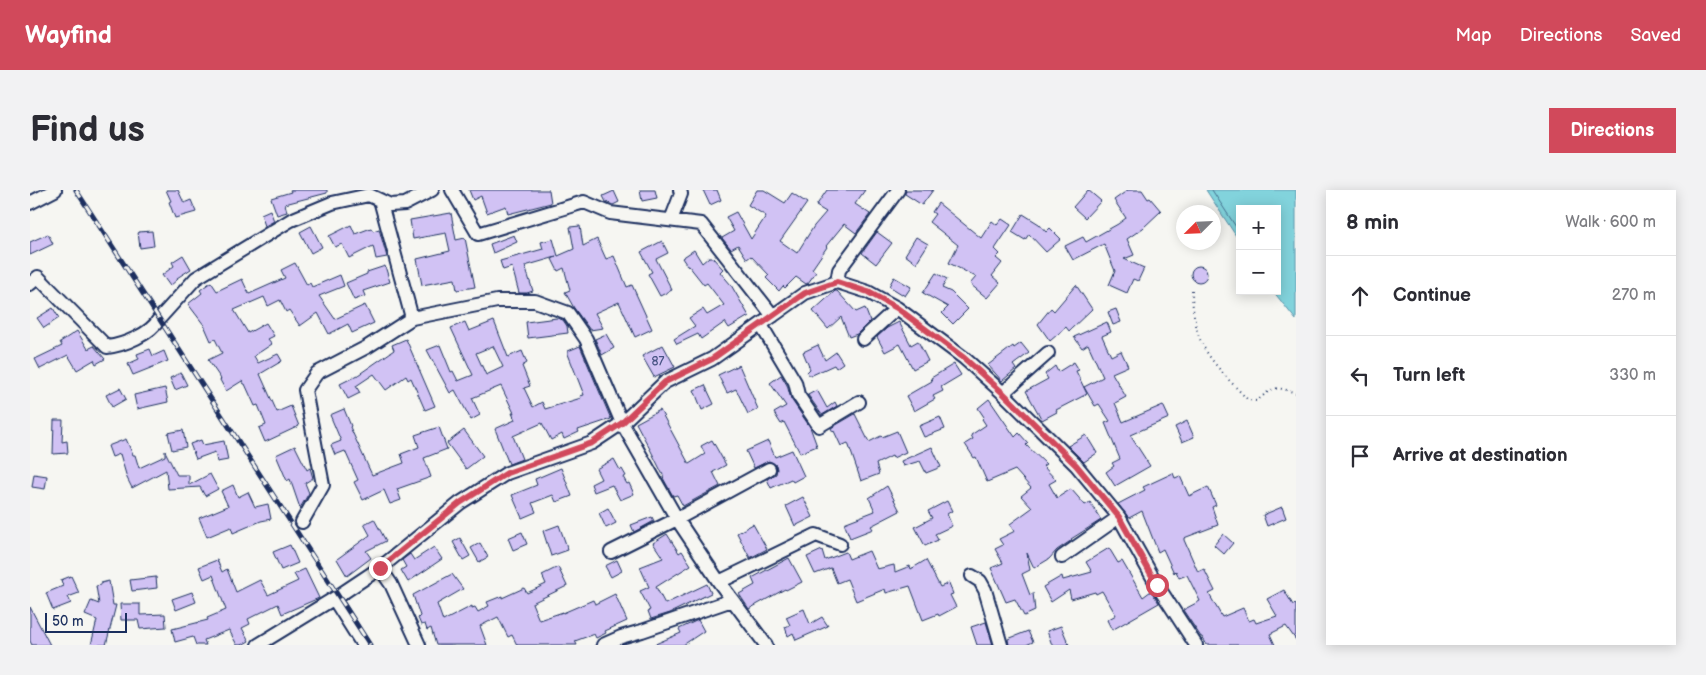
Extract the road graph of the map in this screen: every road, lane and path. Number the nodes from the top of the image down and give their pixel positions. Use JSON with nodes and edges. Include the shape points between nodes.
{"nodes":[{"id":1,"x":55,"y":190,"type":"edge"},
{"id":2,"x":432,"y":190,"type":"edge"},
{"id":3,"x":452,"y":190,"type":"edge"},
{"id":4,"x":680,"y":190,"type":"edge"},
{"id":5,"x":898,"y":190,"type":"edge"},
{"id":6,"x":380,"y":200,"type":"junction"},
{"id":7,"x":30,"y":204,"type":"edge"},
{"id":8,"x":671,"y":220,"type":"junction"},
{"id":9,"x":837,"y":282,"type":"junction"},
{"id":10,"x":30,"y":284,"type":"edge"},
{"id":11,"x":1192,"y":290,"type":"dead end"},
{"id":12,"x":897,"y":308,"type":"junction"},
{"id":13,"x":773,"y":316,"type":"junction"},
{"id":14,"x":412,"y":318,"type":"junction"},
{"id":15,"x":761,"y":325,"type":"junction"},
{"id":16,"x":863,"y":339,"type":"dead end"},
{"id":17,"x":1048,"y":354,"type":"dead end"},
{"id":18,"x":1003,"y":393,"type":"junction"},
{"id":19,"x":1296,"y":393,"type":"edge"},
{"id":20,"x":859,"y":402,"type":"dead end"},
{"id":21,"x":622,"y":423,"type":"junction"},
{"id":22,"x":768,"y":469,"type":"dead end"},
{"id":23,"x":1119,"y":517,"type":"junction"},
{"id":24,"x":677,"y":519,"type":"junction"},
{"id":25,"x":302,"y":522,"type":"dead end"},
{"id":26,"x":840,"y":544,"type":"dead end"},
{"id":27,"x":611,"y":552,"type":"dead end"},
{"id":28,"x":1062,"y":557,"type":"dead end"},
{"id":29,"x":380,"y":568,"type":"junction"},
{"id":30,"x":972,"y":576,"type":"dead end"},
{"id":31,"x":719,"y":582,"type":"junction"},
{"id":32,"x":334,"y":599,"type":"junction"},
{"id":33,"x":732,"y":600,"type":"junction"},
{"id":34,"x":258,"y":645,"type":"edge"},
{"id":35,"x":363,"y":645,"type":"edge"},
{"id":36,"x":419,"y":645,"type":"edge"},
{"id":37,"x":603,"y":645,"type":"edge"},
{"id":38,"x":766,"y":645,"type":"edge"},
{"id":39,"x":1001,"y":645,"type":"edge"},
{"id":40,"x":1196,"y":645,"type":"edge"}],
"edges":[{"from":1,"to":7,"type":"street"},
{"from":2,"to":6,"type":"street","via":[[405,204],[390,205]]},
{"from":3,"to":8,"type":"street","via":[[478,234],[584,202],[610,213]]},
{"from":4,"to":8,"type":"street"},
{"from":5,"to":9,"type":"street","via":[[839,270]]},
{"from":6,"to":10,"type":"street","via":[[369,195],[332,203],[291,220],[196,278],[155,326],[122,346],[107,347],[38,277]]},
{"from":6,"to":14,"type":"street"},
{"from":8,"to":13,"type":"street","via":[[701,224]]},
{"from":9,"to":12,"type":"street","via":[[868,292]]},
{"from":9,"to":13,"type":"street","via":[[805,293]]},
{"from":11,"to":19,"type":"path","via":[[1192,309],[1201,342],[1248,400],[1257,401],[1270,389],[1282,388]]},
{"from":12,"to":16,"type":"street"},
{"from":12,"to":18,"type":"street","via":[[964,358]]},
{"from":13,"to":15,"type":"street"},
{"from":14,"to":21,"type":"street","via":[[497,301],[535,301],[568,313],[586,339]]},
{"from":14,"to":25,"type":"street","via":[[367,347],[317,373],[305,390],[324,485]]},
{"from":15,"to":20,"type":"street","via":[[795,382],[798,395],[819,426]]},
{"from":15,"to":21,"type":"street","via":[[712,359],[665,382]]},
{"from":17,"to":18,"type":"street"},
{"from":18,"to":23,"type":"street","via":[[1076,465]]},
{"from":21,"to":24,"type":"street"},
{"from":21,"to":29,"type":"street","via":[[592,443],[507,473],[460,503]]},
{"from":22,"to":24,"type":"street"},
{"from":23,"to":28,"type":"street"},
{"from":23,"to":40,"type":"street"},
{"from":24,"to":27,"type":"street"},
{"from":24,"to":31,"type":"street"},
{"from":26,"to":31,"type":"street","via":[[816,535]]},
{"from":29,"to":32,"type":"street"},
{"from":29,"to":36,"type":"street","via":[[391,584]]},
{"from":30,"to":39,"type":"street","via":[[985,590]]},
{"from":31,"to":33,"type":"street"},
{"from":32,"to":34,"type":"street"},
{"from":32,"to":35,"type":"street"},
{"from":33,"to":37,"type":"street"},
{"from":33,"to":38,"type":"street"}]}
